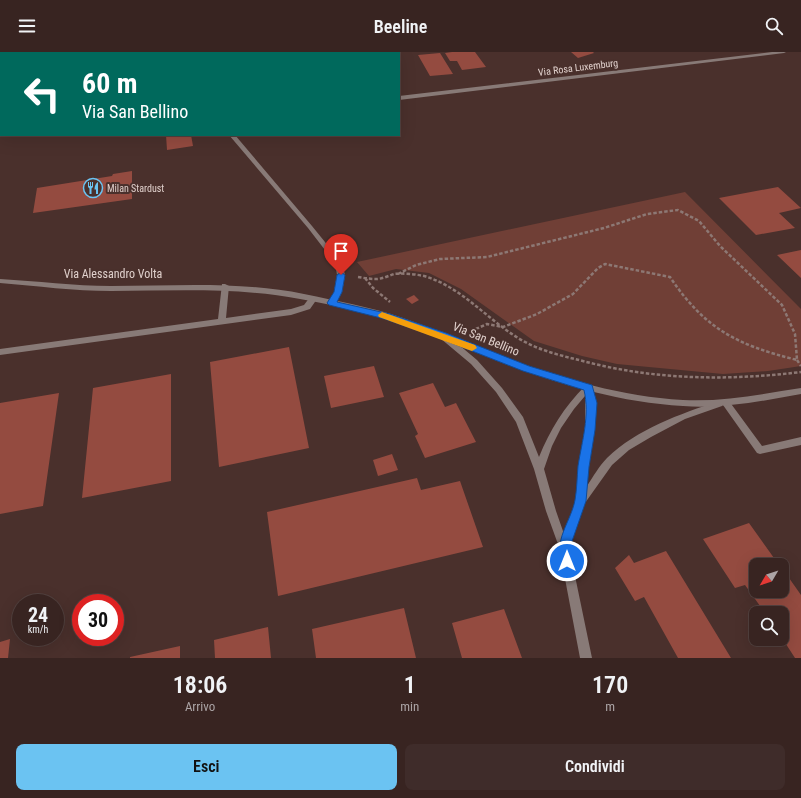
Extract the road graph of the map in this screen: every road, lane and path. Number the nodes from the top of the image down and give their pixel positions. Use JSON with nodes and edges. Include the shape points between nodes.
{"nodes":[{"id":1,"x":784,"y":52,"type":"edge"},
{"id":2,"x":400,"y":98,"type":"edge"},
{"id":3,"x":233,"y":136,"type":"edge"},
{"id":4,"x":398,"y":274,"type":"junction"},
{"id":5,"x":358,"y":277,"type":"dead end"},
{"id":6,"x":365,"y":278,"type":"junction"},
{"id":7,"x":0,"y":281,"type":"edge"},
{"id":8,"x":225,"y":286,"type":"junction"},
{"id":9,"x":313,"y":299,"type":"junction"},
{"id":10,"x":332,"y":303,"type":"junction"},
{"id":11,"x":395,"y":304,"type":"dead end"},
{"id":12,"x":222,"y":322,"type":"junction"},
{"id":13,"x":503,"y":327,"type":"junction"},
{"id":14,"x":462,"y":330,"type":"dead end"},
{"id":15,"x":442,"y":336,"type":"junction"},
{"id":16,"x":0,"y":352,"type":"edge"},
{"id":17,"x":797,"y":360,"type":"junction"},
{"id":18,"x":801,"y":366,"type":"edge"},
{"id":19,"x":801,"y":372,"type":"edge"},
{"id":20,"x":588,"y":388,"type":"junction"},
{"id":21,"x":801,"y":391,"type":"edge"},
{"id":22,"x":722,"y":404,"type":"junction"},
{"id":23,"x":801,"y":441,"type":"edge"},
{"id":24,"x":539,"y":469,"type":"junction"},
{"id":25,"x":580,"y":501,"type":"junction"},
{"id":26,"x":564,"y":547,"type":"junction"},
{"id":27,"x":586,"y":658,"type":"edge"}],
"edges":[{"from":1,"to":2,"type":"street","name":"Via Rosa Luxemburg"},
{"from":3,"to":10,"type":"street","via":[[338,263],[341,275],[338,292]]},
{"from":4,"to":6,"type":"path","via":[[375,279]]},
{"from":4,"to":13,"type":"path","via":[[427,277],[440,282]]},
{"from":4,"to":17,"type":"path","via":[[416,265],[440,259],[487,257],[604,228],[647,214],[678,210],[699,221],[720,246],[782,305],[795,334]]},
{"from":5,"to":6,"type":"path"},
{"from":6,"to":11,"type":"path","via":[[388,301]]},
{"from":7,"to":8,"type":"street","name":"Via Alessandro Volta","via":[[86,288]]},
{"from":8,"to":9,"type":"street","name":"Via Alessandro Volta","via":[[267,290]]},
{"from":8,"to":12,"type":"street"},
{"from":9,"to":10,"type":"street","name":"Via Alessandro Volta"},
{"from":9,"to":12,"type":"street","via":[[307,307],[291,312]]},
{"from":10,"to":15,"type":"street","name":"Via Alessandro Volta","via":[[387,316]]},
{"from":12,"to":16,"type":"street"},
{"from":13,"to":14,"type":"path","via":[[487,324],[469,332]]},
{"from":13,"to":17,"type":"path","via":[[537,314],[573,294],[605,264],[670,277],[682,297],[704,319],[726,335],[752,347]]},
{"from":13,"to":19,"type":"path","via":[[528,343],[580,361],[614,369],[726,379]]},
{"from":15,"to":20,"type":"street","name":"Via San Bellino","via":[[522,367]]},
{"from":15,"to":24,"type":"street","name":"Via San Bellino","via":[[474,362],[499,390],[520,420]]},
{"from":17,"to":18,"type":"path"},
{"from":20,"to":22,"type":"street","name":"Via San Bellino","via":[[682,404]]},
{"from":20,"to":24,"type":"street","via":[[558,423]]},
{"from":20,"to":25,"type":"street","name":"Via San Bellino","via":[[592,403]]},
{"from":21,"to":22,"type":"street","name":"Via San Bellino"},
{"from":22,"to":23,"type":"street","via":[[760,450]]},
{"from":22,"to":25,"type":"street","name":"Via San Bellino","via":[[682,417],[626,447],[609,462]]},
{"from":24,"to":26,"type":"street","name":"Via San Bellino"},
{"from":25,"to":26,"type":"street","name":"Via San Bellino"},
{"from":26,"to":27,"type":"street","name":"Via San Bellino"}]}
